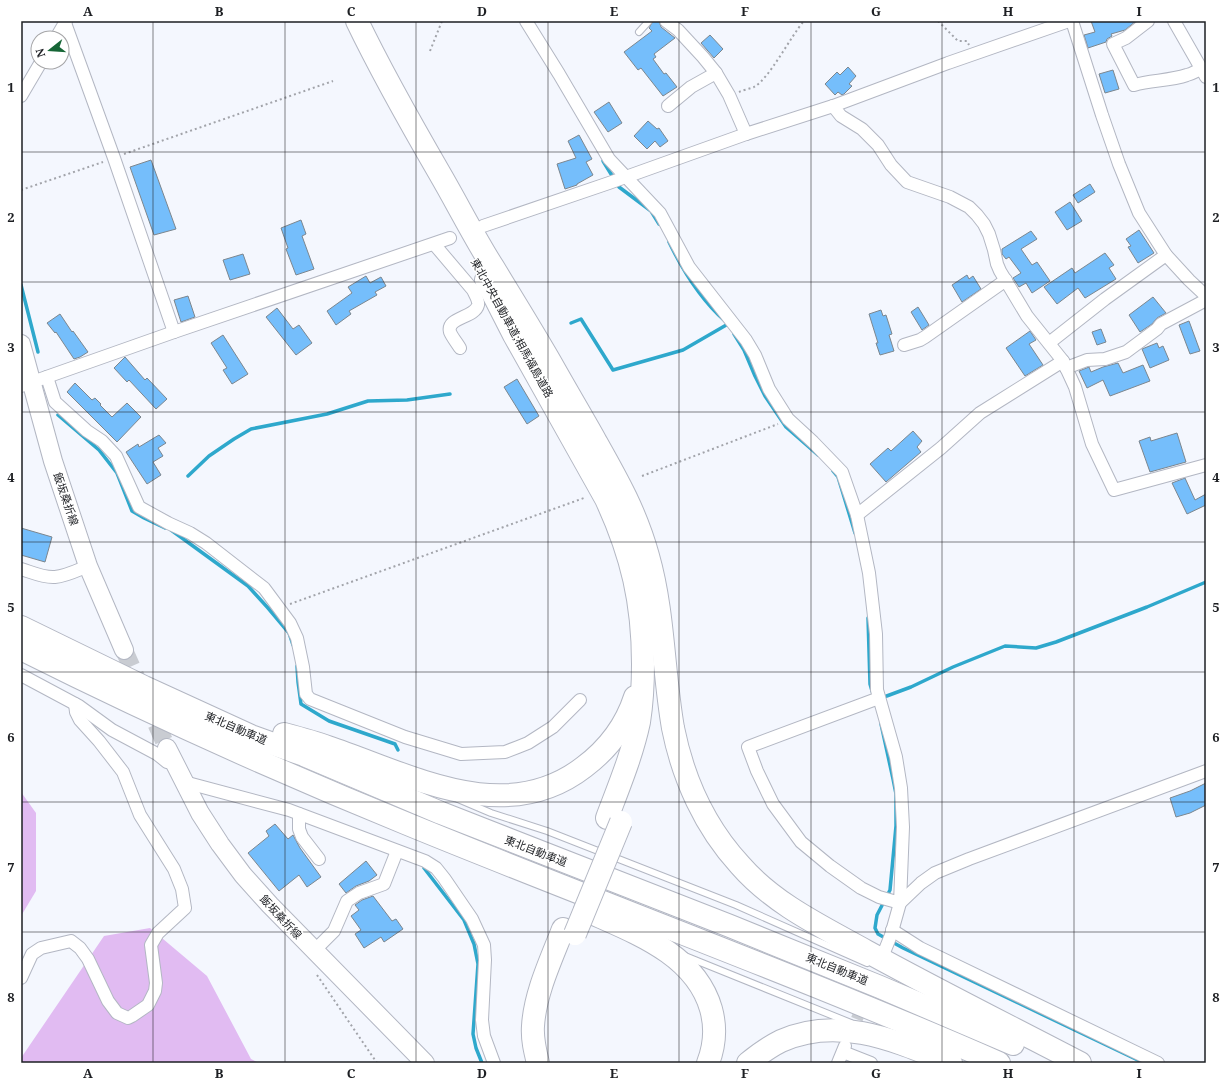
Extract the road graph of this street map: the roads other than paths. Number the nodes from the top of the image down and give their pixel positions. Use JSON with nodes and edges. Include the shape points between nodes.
{"nodes":[{"id":1,"x":345,"y":21,"type":"edge"},
{"id":2,"x":357,"y":21,"type":"edge"},
{"id":3,"x":526,"y":21,"type":"edge"},
{"id":4,"x":649,"y":21,"type":"edge"},
{"id":5,"x":666,"y":21,"type":"edge"},
{"id":6,"x":1069,"y":21,"type":"edge"},
{"id":7,"x":1072,"y":21,"type":"edge"},
{"id":8,"x":1148,"y":21,"type":"edge"},
{"id":9,"x":1174,"y":21,"type":"edge"},
{"id":10,"x":66,"y":22,"type":"edge"},
{"id":11,"x":681,"y":26,"type":"edge"},
{"id":12,"x":639,"y":32,"type":"dead end"},
{"id":13,"x":36,"y":70,"type":"edge"},
{"id":14,"x":716,"y":73,"type":"junction"},
{"id":15,"x":1204,"y":73,"type":"edge"},
{"id":16,"x":21,"y":96,"type":"edge"},
{"id":17,"x":668,"y":106,"type":"dead end"},
{"id":18,"x":833,"y":106,"type":"junction"},
{"id":19,"x":746,"y":134,"type":"junction"},
{"id":20,"x":618,"y":180,"type":"junction"},
{"id":21,"x":483,"y":226,"type":"dead end"},
{"id":22,"x":450,"y":238,"type":"dead end"},
{"id":23,"x":434,"y":244,"type":"junction"},
{"id":24,"x":1166,"y":255,"type":"junction"},
{"id":25,"x":1006,"y":280,"type":"junction"},
{"id":26,"x":1206,"y":296,"type":"edge"},
{"id":27,"x":1206,"y":300,"type":"edge"},
{"id":28,"x":174,"y":332,"type":"junction"},
{"id":29,"x":21,"y":344,"type":"edge"},
{"id":30,"x":1049,"y":344,"type":"junction"},
{"id":31,"x":904,"y":345,"type":"dead end"},
{"id":32,"x":460,"y":348,"type":"dead end"},
{"id":33,"x":1065,"y":365,"type":"junction"},
{"id":34,"x":33,"y":382,"type":"edge"},
{"id":35,"x":1206,"y":465,"type":"edge"},
{"id":36,"x":857,"y":515,"type":"junction"},
{"id":37,"x":88,"y":566,"type":"junction"},
{"id":38,"x":21,"y":569,"type":"edge"},
{"id":39,"x":21,"y":627,"type":"edge"},
{"id":40,"x":662,"y":636,"type":"junction"},
{"id":41,"x":643,"y":648,"type":"junction"},
{"id":42,"x":21,"y":649,"type":"edge"},
{"id":43,"x":124,"y":650,"type":"tunnel mouth"},
{"id":44,"x":23,"y":679,"type":"edge"},
{"id":45,"x":876,"y":699,"type":"junction"},
{"id":46,"x":580,"y":700,"type":"dead end"},
{"id":47,"x":180,"y":703,"type":"junction"},
{"id":48,"x":75,"y":704,"type":"junction"},
{"id":49,"x":240,"y":752,"type":"junction"},
{"id":50,"x":171,"y":755,"type":"joint"},
{"id":51,"x":1206,"y":771,"type":"edge"},
{"id":52,"x":413,"y":779,"type":"junction"},
{"id":53,"x":184,"y":782,"type":"junction"},
{"id":54,"x":448,"y":795,"type":"dead end"},
{"id":55,"x":455,"y":798,"type":"dead end"},
{"id":56,"x":299,"y":814,"type":"junction"},
{"id":57,"x":614,"y":820,"type":"junction"},
{"id":58,"x":397,"y":851,"type":"junction"},
{"id":59,"x":319,"y":859,"type":"dead end"},
{"id":60,"x":889,"y":900,"type":"junction"},
{"id":61,"x":569,"y":932,"type":"junction"},
{"id":62,"x":656,"y":944,"type":"junction"},
{"id":63,"x":314,"y":951,"type":"junction"},
{"id":64,"x":876,"y":966,"type":"dead end"},
{"id":65,"x":890,"y":971,"type":"dead end"},
{"id":66,"x":21,"y":978,"type":"edge"},
{"id":67,"x":931,"y":987,"type":"junction"},
{"id":68,"x":897,"y":1042,"type":"junction"},
{"id":69,"x":425,"y":1063,"type":"edge"},
{"id":70,"x":494,"y":1063,"type":"edge"},
{"id":71,"x":538,"y":1063,"type":"edge"},
{"id":72,"x":553,"y":1063,"type":"edge"},
{"id":73,"x":708,"y":1063,"type":"edge"},
{"id":74,"x":748,"y":1063,"type":"edge"},
{"id":75,"x":838,"y":1063,"type":"edge"},
{"id":76,"x":871,"y":1063,"type":"edge"},
{"id":77,"x":951,"y":1063,"type":"edge"},
{"id":78,"x":999,"y":1063,"type":"edge"},
{"id":79,"x":1056,"y":1063,"type":"edge"},
{"id":80,"x":1080,"y":1063,"type":"edge"},
{"id":81,"x":1158,"y":1063,"type":"edge"}],
"edges":[{"from":1,"to":41,"type":"highway","name":"東北中央自動車道;相馬福島道路","via":[[405,137],[616,520],[638,594]]},
{"from":2,"to":40,"type":"highway","name":"東北中央自動車道;相馬福島道路","via":[[473,232],[622,488],[648,556]]},
{"from":3,"to":20,"type":"street","via":[[609,159]]},
{"from":4,"to":12,"type":"lane"},
{"from":5,"to":11,"type":"street"},
{"from":6,"to":18,"type":"street"},
{"from":7,"to":24,"type":"street","via":[[1119,164],[1139,212]]},
{"from":8,"to":15,"type":"street","via":[[1126,38],[1113,44],[1134,85]]},
{"from":9,"to":15,"type":"street"},
{"from":10,"to":28,"type":"street"},
{"from":11,"to":14,"type":"street"},
{"from":13,"to":16,"type":"street"},
{"from":14,"to":17,"type":"street","via":[[691,87]]},
{"from":14,"to":19,"type":"street"},
{"from":18,"to":19,"type":"street"},
{"from":18,"to":25,"type":"street","via":[[841,116],[862,129],[878,145],[891,165],[907,182],[950,197],[969,207],[977,215],[984,224],[997,264]]},
{"from":19,"to":20,"type":"street"},
{"from":20,"to":21,"type":"street"},
{"from":20,"to":36,"type":"street","via":[[660,212],[689,267],[746,340],[769,389],[788,419],[842,472]]},
{"from":22,"to":23,"type":"street"},
{"from":23,"to":28,"type":"street"},
{"from":23,"to":32,"type":"street","via":[[477,298],[478,306],[475,310],[451,325],[450,331]]},
{"from":24,"to":26,"type":"street"},
{"from":24,"to":30,"type":"street"},
{"from":25,"to":30,"type":"street","via":[[1027,316]]},
{"from":25,"to":31,"type":"street","via":[[924,338]]},
{"from":27,"to":33,"type":"street","via":[[1161,324],[1126,352],[1105,359]]},
{"from":28,"to":34,"type":"street"},
{"from":29,"to":34,"type":"main road","name":"飯坂桑折線"},
{"from":30,"to":33,"type":"street"},
{"from":33,"to":35,"type":"street","via":[[1075,387],[1092,444],[1114,490]]},
{"from":33,"to":36,"type":"street","via":[[980,413],[941,448]]},
{"from":34,"to":37,"type":"main road","name":"飯坂桑折線","via":[[52,461]]},
{"from":34,"to":46,"type":"street","via":[[116,456],[139,507],[206,543],[264,588],[290,622],[297,638],[306,694],[310,699],[405,736],[461,754],[505,752],[523,745],[553,727]]},
{"from":36,"to":45,"type":"street","via":[[869,573],[876,634]]},
{"from":37,"to":38,"type":"street","via":[[54,577]]},
{"from":37,"to":43,"type":"main road","name":"飯坂桑折線"},
{"from":39,"to":47,"type":"highway","name":"東北自動車道","via":[[100,667]]},
{"from":40,"to":57,"type":"highway","via":[[658,685],[649,737],[635,784]]},
{"from":40,"to":67,"type":"highway","via":[[679,753],[697,801],[724,846],[740,866],[778,900],[802,916]]},
{"from":41,"to":52,"type":"highway","via":[[634,699],[620,730],[594,760],[572,776],[541,790],[500,795],[459,791]]},
{"from":41,"to":57,"type":"highway","via":[[639,721]]},
{"from":42,"to":49,"type":"highway","name":"東北自動車道","via":[[92,685]]},
{"from":44,"to":48,"type":"street"},
{"from":45,"to":60,"type":"street","via":[[896,757],[901,788],[903,827]]},
{"from":45,"to":60,"type":"street","via":[[748,747],[756,771],[773,804],[801,842],[861,888]]},
{"from":47,"to":52,"type":"highway","via":[[328,747]]},
{"from":47,"to":79,"type":"highway","name":"東北自動車道","via":[[251,736],[730,926]]},
{"from":48,"to":50,"type":"street","via":[[112,730],[157,754],[166,762]]},
{"from":48,"to":66,"type":"street","via":[[80,720],[100,741],[123,772],[140,815],[174,869],[182,889],[185,908],[158,933],[151,945],[155,991],[148,1005],[128,1018],[117,1013],[108,1001],[88,959],[71,940],[41,948],[32,954]]},
{"from":49,"to":62,"type":"highway","via":[[321,795],[458,852]]},
{"from":49,"to":78,"type":"highway","name":"東北自動車道","via":[[403,822],[875,1010]]},
{"from":50,"to":53,"type":"main road","name":"飯坂桑折線"},
{"from":51,"to":60,"type":"street","via":[[951,865]]},
{"from":52,"to":54,"type":"lane"},
{"from":53,"to":56,"type":"street"},
{"from":53,"to":63,"type":"main road","name":"飯坂桑折線","via":[[200,813],[243,875]]},
{"from":55,"to":64,"type":"lane","via":[[491,813],[547,830],[736,905]]},
{"from":56,"to":58,"type":"street"},
{"from":56,"to":59,"type":"street","via":[[302,837]]},
{"from":57,"to":61,"type":"highway"},
{"from":58,"to":63,"type":"street","via":[[384,884],[346,901],[334,931]]},
{"from":58,"to":70,"type":"street","via":[[425,861],[436,868],[478,932],[486,960],[482,1020],[484,1036]]},
{"from":60,"to":81,"type":"street","via":[[889,940],[920,948]]},
{"from":61,"to":71,"type":"highway","via":[[542,985],[536,1006],[533,1032]]},
{"from":61,"to":72,"type":"highway","via":[[549,1011],[548,1044]]},
{"from":62,"to":68,"type":"lane"},
{"from":62,"to":73,"type":"highway","via":[[687,968],[699,982],[708,1000],[714,1020],[714,1037]]},
{"from":63,"to":69,"type":"main road","name":"飯坂桑折線"},
{"from":65,"to":67,"type":"lane"},
{"from":67,"to":80,"type":"highway"},
{"from":68,"to":74,"type":"highway","via":[[854,1031],[817,1031],[781,1041]]},
{"from":68,"to":77,"type":"highway"},
{"from":75,"to":76,"type":"street","via":[[844,1048]]}]}
